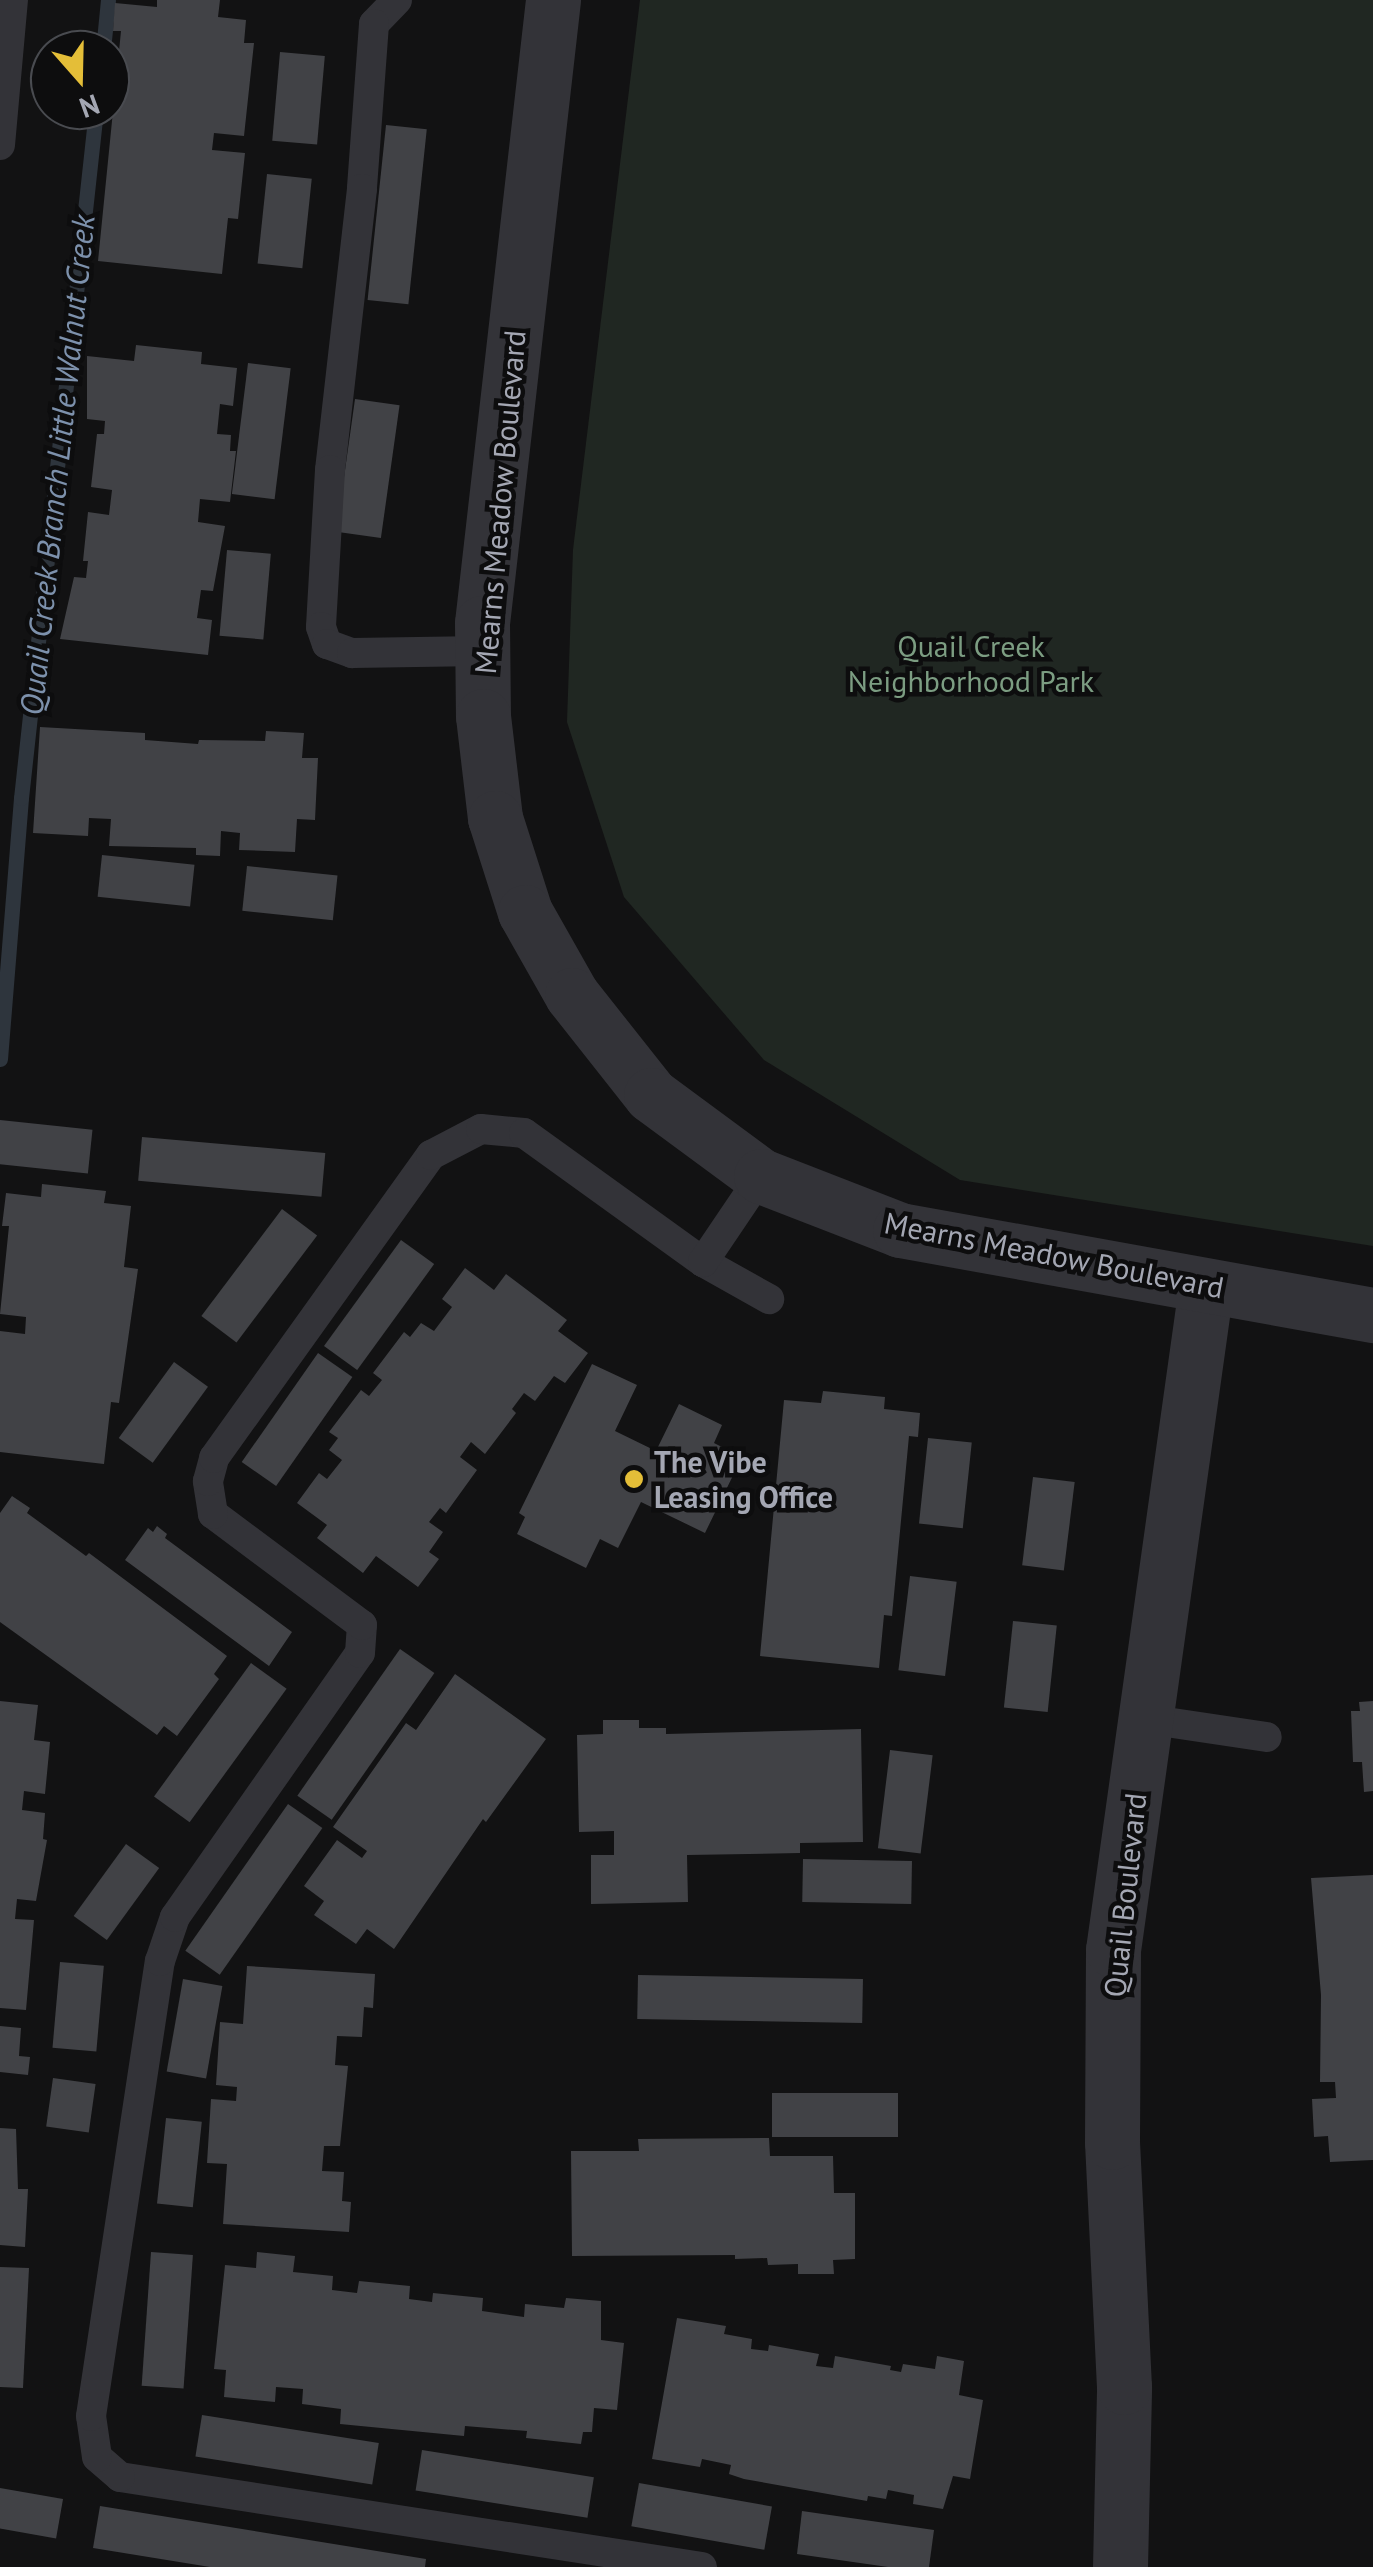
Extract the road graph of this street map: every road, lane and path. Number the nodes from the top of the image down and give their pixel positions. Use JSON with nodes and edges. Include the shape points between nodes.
{"nodes":[{"id":1,"x":13,"y":0,"type":"edge"},
{"id":2,"x":396,"y":0,"type":"edge"},
{"id":3,"x":541,"y":1,"type":"edge"},
{"id":4,"x":0,"y":145,"type":"edge"},
{"id":5,"x":482,"y":651,"type":"junction"},
{"id":6,"x":761,"y":1176,"type":"junction"},
{"id":7,"x":703,"y":1262,"type":"junction"},
{"id":8,"x":1206,"y":1287,"type":"junction"},
{"id":9,"x":769,"y":1299,"type":"dead end"},
{"id":10,"x":1373,"y":1315,"type":"edge"},
{"id":11,"x":1146,"y":1719,"type":"junction"},
{"id":12,"x":1266,"y":1738,"type":"dead end"},
{"id":13,"x":702,"y":2567,"type":"edge"},
{"id":14,"x":1120,"y":2567,"type":"edge"}],
"edges":[{"from":1,"to":4,"type":"lane"},
{"from":2,"to":5,"type":"lane","via":[[374,24],[321,626],[327,644],[352,653]]},
{"from":3,"to":5,"type":"street","name":"Mearns Meadow Boulevard"},
{"from":5,"to":6,"type":"street","name":"Mearns Meadow Boulevard","via":[[482,716],[495,818],[525,912],[572,994],[651,1095]]},
{"from":6,"to":7,"type":"lane"},
{"from":6,"to":8,"type":"street","name":"Mearns Meadow Boulevard","via":[[900,1230]]},
{"from":7,"to":9,"type":"lane"},
{"from":7,"to":13,"type":"lane","via":[[524,1133],[481,1129],[432,1155],[214,1458],[208,1481],[213,1514],[362,1625],[360,1653],[176,1917],[160,1961],[91,2416],[97,2457],[120,2477]]},
{"from":8,"to":10,"type":"street","name":"Mearns Meadow Boulevard"},
{"from":8,"to":11,"type":"street","name":"Quail Boulevard"},
{"from":11,"to":12,"type":"lane"},
{"from":11,"to":14,"type":"street","name":"Quail Boulevard","via":[[1113,1950],[1112,2142],[1124,2388]]}]}
